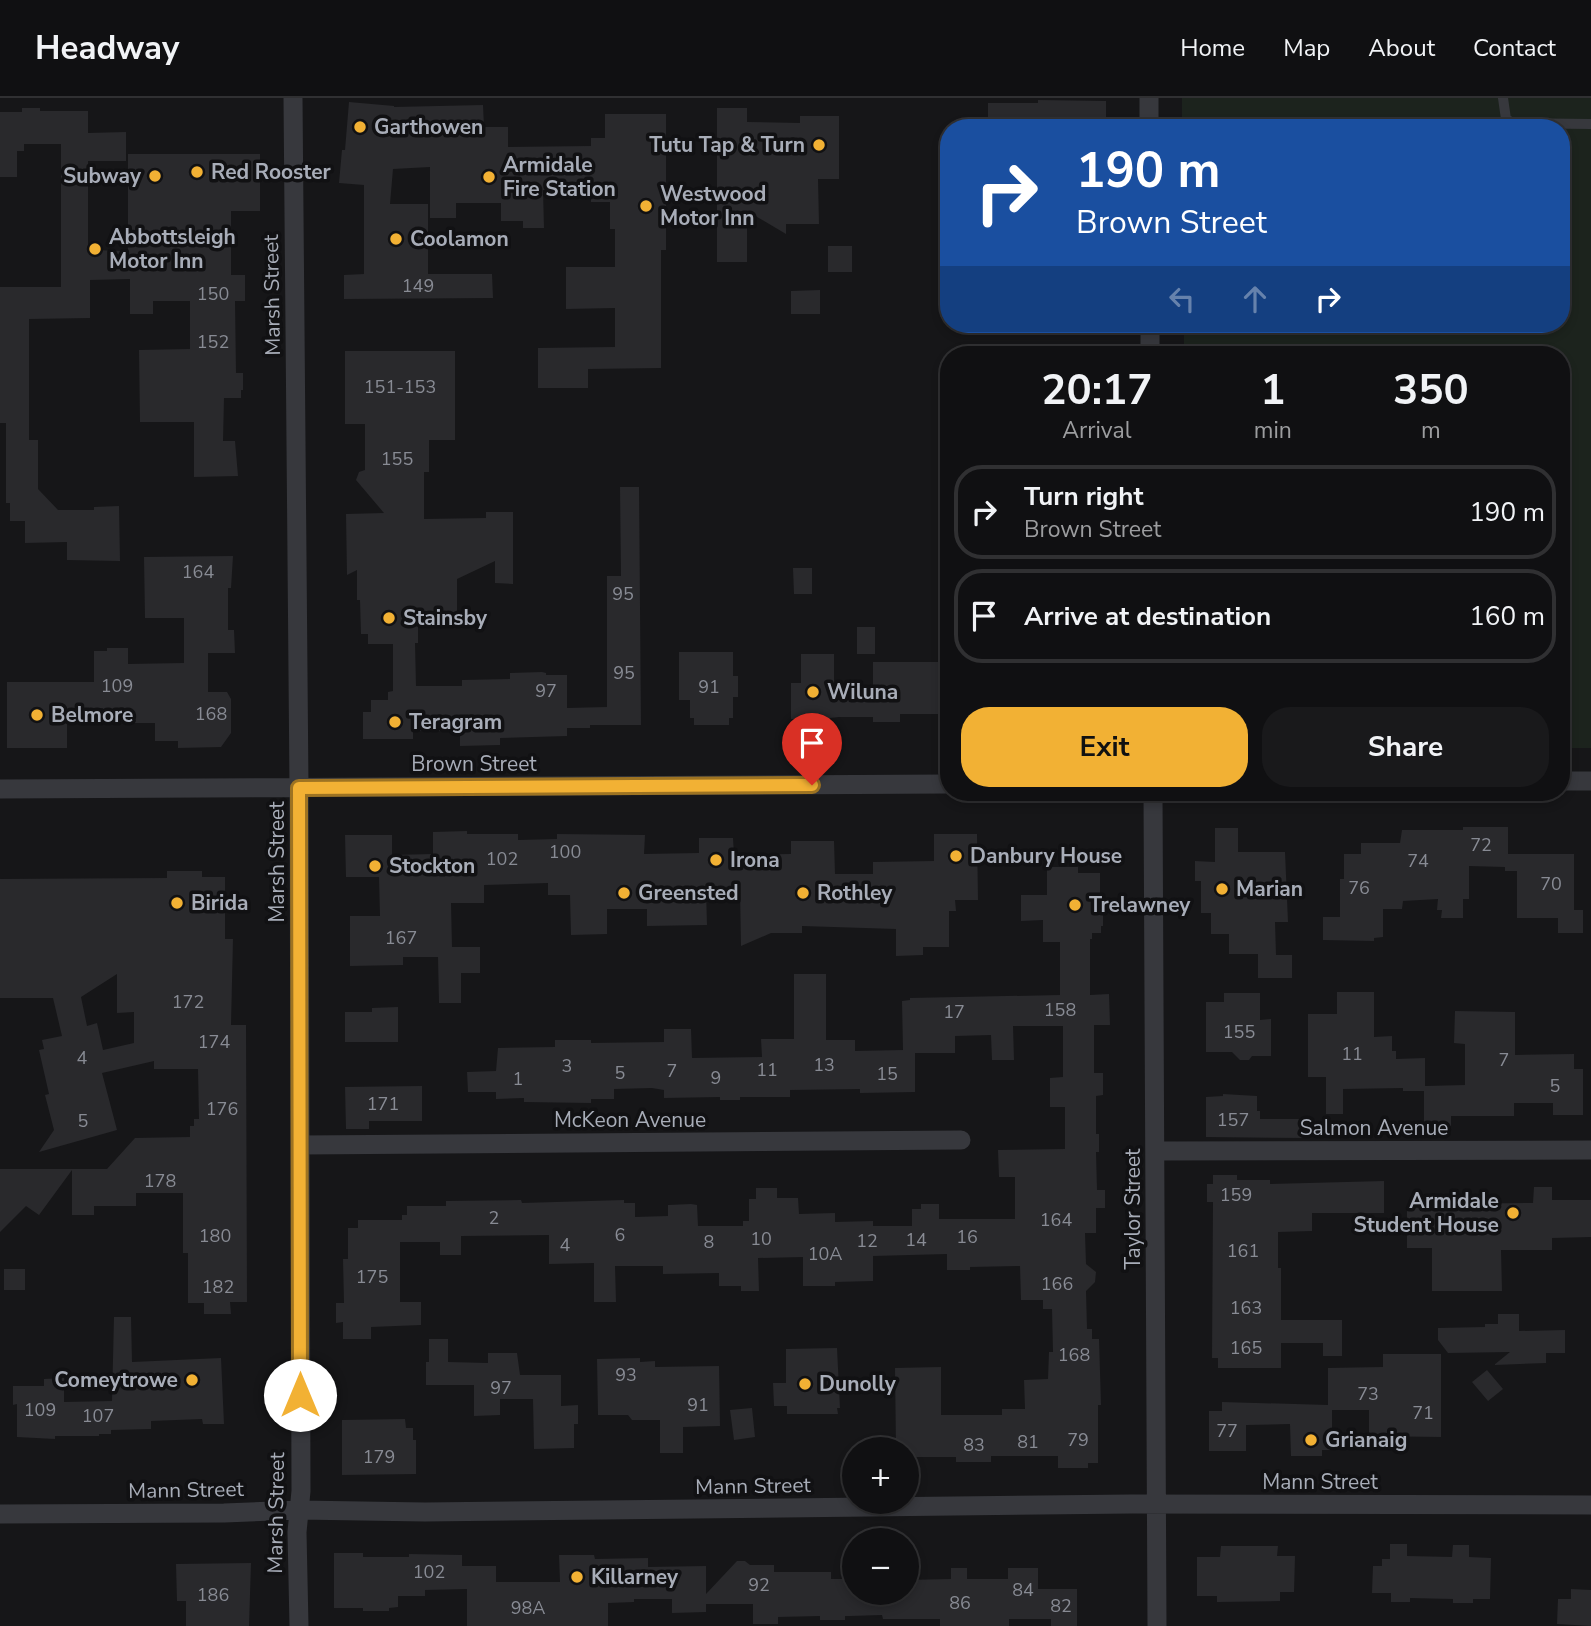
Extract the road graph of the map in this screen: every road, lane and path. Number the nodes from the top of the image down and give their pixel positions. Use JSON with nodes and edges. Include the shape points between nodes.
{"nodes":[{"id":1,"x":293,"y":98,"type":"edge"},
{"id":2,"x":1149,"y":98,"type":"edge"},
{"id":3,"x":1503,"y":98,"type":"edge"},
{"id":4,"x":1149,"y":119,"type":"edge"},
{"id":5,"x":1506,"y":119,"type":"edge"},
{"id":6,"x":1570,"y":124,"type":"edge"},
{"id":7,"x":1591,"y":124,"type":"edge"},
{"id":8,"x":1591,"y":780,"type":"edge"},
{"id":9,"x":1570,"y":781,"type":"edge"},
{"id":10,"x":940,"y":784,"type":"edge"},
{"id":11,"x":299,"y":788,"type":"junction"},
{"id":12,"x":0,"y":789,"type":"edge"},
{"id":13,"x":1153,"y":801,"type":"edge"},
{"id":14,"x":961,"y":1140,"type":"dead end"},
{"id":15,"x":301,"y":1145,"type":"junction"},
{"id":16,"x":1591,"y":1150,"type":"edge"},
{"id":17,"x":1156,"y":1151,"type":"junction"},
{"id":18,"x":1156,"y":1505,"type":"junction"},
{"id":19,"x":1591,"y":1505,"type":"edge"},
{"id":20,"x":299,"y":1510,"type":"junction"},
{"id":21,"x":0,"y":1514,"type":"edge"},
{"id":22,"x":299,"y":1626,"type":"edge"},
{"id":23,"x":1157,"y":1626,"type":"edge"}],
"edges":[{"from":1,"to":11,"type":"street","name":"Marsh Street"},
{"from":2,"to":4,"type":"street"},
{"from":3,"to":5,"type":"lane"},
{"from":6,"to":7,"type":"lane"},
{"from":8,"to":9,"type":"street"},
{"from":10,"to":11,"type":"street","name":"Brown Street"},
{"from":11,"to":12,"type":"street","name":"Brown Street"},
{"from":11,"to":15,"type":"street","name":"Marsh Street"},
{"from":13,"to":17,"type":"street","name":"Taylor Street"},
{"from":14,"to":15,"type":"street","name":"McKeon Avenue"},
{"from":15,"to":20,"type":"street","name":"Marsh Street"},
{"from":16,"to":17,"type":"street","name":"Salmon Avenue"},
{"from":17,"to":18,"type":"street","name":"Taylor Street"},
{"from":18,"to":19,"type":"street","name":"Mann Street"},
{"from":18,"to":20,"type":"street","name":"Mann Street"},
{"from":18,"to":23,"type":"street","name":"Taylor Street"},
{"from":20,"to":21,"type":"street","name":"Mann Street"},
{"from":20,"to":22,"type":"street","name":"Marsh Street"}]}
